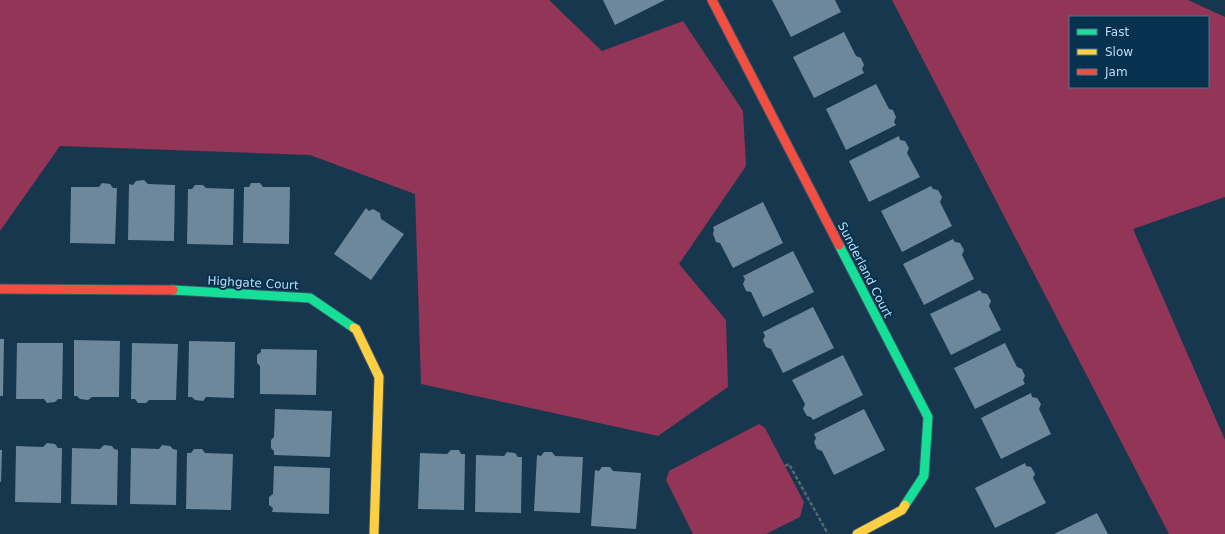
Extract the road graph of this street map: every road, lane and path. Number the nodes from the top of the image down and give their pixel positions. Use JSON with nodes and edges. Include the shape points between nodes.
{"nodes":[{"id":1,"x":712,"y":0,"type":"edge"},
{"id":2,"x":0,"y":289,"type":"edge"},
{"id":3,"x":785,"y":466,"type":"dead end"},
{"id":4,"x":374,"y":534,"type":"edge"},
{"id":5,"x":828,"y":534,"type":"edge"},
{"id":6,"x":858,"y":534,"type":"edge"}],
"edges":[{"from":1,"to":6,"type":"street","name":"Sunderland Court","via":[[928,417],[924,476],[902,510]]},
{"from":2,"to":4,"type":"street","name":"Highgate Court","via":[[174,290],[310,298],[356,329],[379,377]]},
{"from":3,"to":5,"type":"path","via":[[790,464]]}]}
